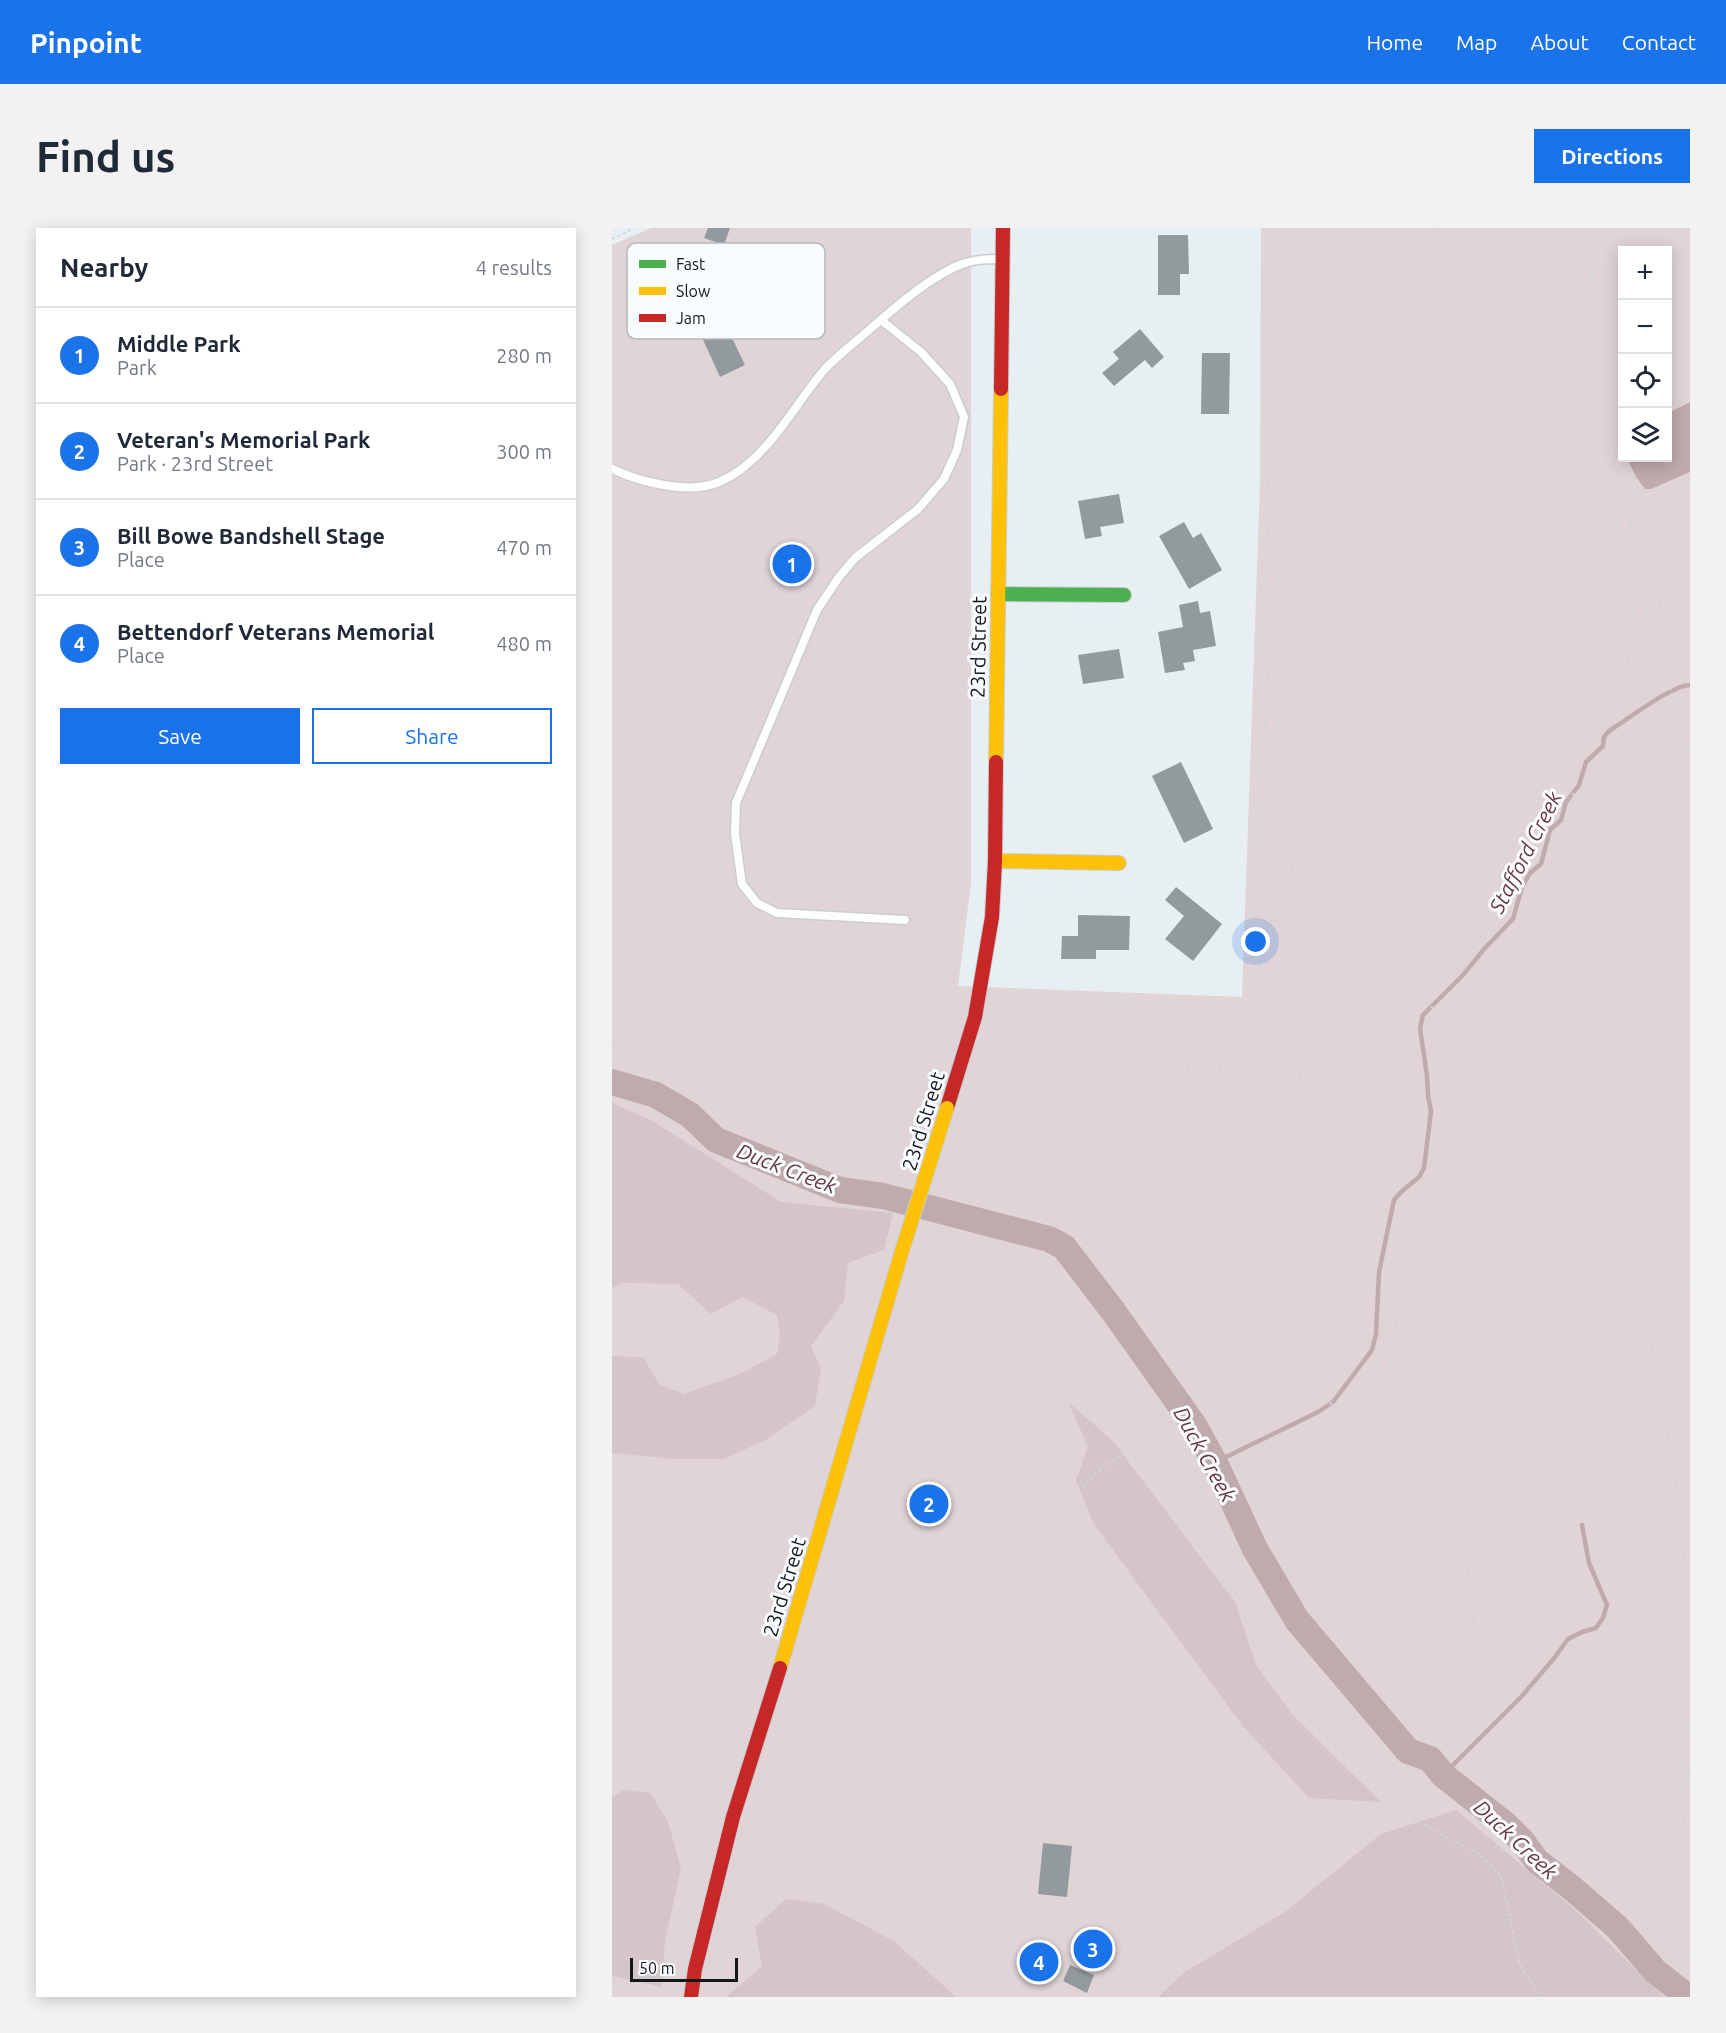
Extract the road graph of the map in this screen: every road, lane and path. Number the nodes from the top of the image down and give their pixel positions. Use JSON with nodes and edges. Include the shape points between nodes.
{"nodes":[{"id":1,"x":635,"y":228,"type":"edge"},
{"id":2,"x":1003,"y":228,"type":"edge"},
{"id":3,"x":1439,"y":228,"type":"edge"},
{"id":4,"x":1582,"y":228,"type":"edge"},
{"id":5,"x":1635,"y":228,"type":"edge"},
{"id":6,"x":612,"y":238,"type":"edge"},
{"id":7,"x":1627,"y":246,"type":"edge"},
{"id":8,"x":1003,"y":259,"type":"junction"},
{"id":9,"x":881,"y":320,"type":"junction"},
{"id":10,"x":1618,"y":404,"type":"edge"},
{"id":11,"x":612,"y":469,"type":"edge"},
{"id":12,"x":1690,"y":480,"type":"edge"},
{"id":13,"x":998,"y":594,"type":"junction"},
{"id":14,"x":1124,"y":596,"type":"dead end"},
{"id":15,"x":1690,"y":752,"type":"edge"},
{"id":16,"x":995,"y":861,"type":"junction"},
{"id":17,"x":1119,"y":862,"type":"dead end"},
{"id":18,"x":905,"y":920,"type":"dead end"},
{"id":19,"x":1536,"y":949,"type":"junction"},
{"id":20,"x":1345,"y":952,"type":"dead end"},
{"id":21,"x":1412,"y":989,"type":"junction"},
{"id":22,"x":1518,"y":1013,"type":"junction"},
{"id":23,"x":612,"y":1045,"type":"edge"},
{"id":24,"x":979,"y":1071,"type":"dead end"},
{"id":25,"x":1189,"y":1071,"type":"junction"},
{"id":26,"x":937,"y":1080,"type":"dead end"},
{"id":27,"x":799,"y":1098,"type":"junction"},
{"id":28,"x":919,"y":1138,"type":"dead end"},
{"id":29,"x":948,"y":1141,"type":"dead end"},
{"id":30,"x":1010,"y":1143,"type":"junction"},
{"id":31,"x":1690,"y":1143,"type":"edge"},
{"id":32,"x":1093,"y":1169,"type":"dead end"},
{"id":33,"x":918,"y":1255,"type":"dead end"},
{"id":34,"x":1690,"y":1282,"type":"edge"},
{"id":35,"x":1130,"y":1450,"type":"junction"},
{"id":36,"x":1056,"y":1497,"type":"dead end"},
{"id":37,"x":1608,"y":1534,"type":"dead end"},
{"id":38,"x":1678,"y":1614,"type":"junction"},
{"id":39,"x":1474,"y":1621,"type":"junction"},
{"id":40,"x":1690,"y":1733,"type":"edge"},
{"id":41,"x":1690,"y":1762,"type":"edge"},
{"id":42,"x":1581,"y":1771,"type":"junction"},
{"id":43,"x":1669,"y":1880,"type":"junction"},
{"id":44,"x":1690,"y":1961,"type":"edge"},
{"id":45,"x":691,"y":1997,"type":"edge"},
{"id":46,"x":1541,"y":1997,"type":"edge"}],
"edges":[{"from":1,"to":6,"type":"path"},
{"from":2,"to":8,"type":"street","name":"23rd Street"},
{"from":3,"to":25,"type":"path","via":[[1423,298],[1407,333],[1387,336],[1360,301],[1328,286],[1294,295],[1277,311],[1266,332],[1264,401],[1275,446],[1268,480],[1268,679],[1262,778],[1276,828],[1291,858],[1292,873],[1265,936],[1251,1002],[1224,1048],[1219,1097],[1203,1095]]},
{"from":4,"to":21,"type":"path","via":[[1593,295],[1587,366],[1553,456],[1504,613],[1494,659],[1492,680],[1508,734],[1509,772],[1499,802],[1493,847],[1472,900],[1434,947]]},
{"from":5,"to":7,"type":"path"},
{"from":8,"to":9,"type":"lane","via":[[961,264],[924,286]]},
{"from":8,"to":13,"type":"street","name":"23rd Street"},
{"from":9,"to":11,"type":"lane","via":[[825,369],[750,463],[718,483],[688,488],[670,486]]},
{"from":9,"to":18,"type":"lane","via":[[921,352],[950,384],[964,417],[957,450],[944,479],[918,509],[855,558],[818,610],[736,803],[735,834],[742,884],[757,903],[777,913]]},
{"from":10,"to":31,"type":"path","via":[[1608,416],[1605,432],[1609,457],[1628,491],[1631,507],[1627,575],[1633,615],[1626,675],[1619,688],[1560,745],[1557,758],[1559,771],[1585,816],[1587,827],[1583,905],[1598,934],[1600,947],[1589,1006],[1609,1080],[1626,1105],[1641,1118]]},
{"from":12,"to":15,"type":"path","via":[[1661,495],[1653,547],[1662,620],[1662,667]]},
{"from":13,"to":14,"type":"street"},
{"from":13,"to":16,"type":"street","name":"23rd Street"},
{"from":16,"to":17,"type":"street"},
{"from":16,"to":45,"type":"street","name":"23rd Street","bridge":true,"via":[[992,917],[975,1017],[733,1817]]},
{"from":19,"to":19,"type":"path","via":[[1531,943],[1531,931],[1537,925],[1544,928],[1546,935],[1545,942]]},
{"from":19,"to":22,"type":"path"},
{"from":20,"to":21,"type":"path","via":[[1293,1020],[1301,1083],[1317,1097],[1344,1103],[1372,1092],[1381,1078],[1400,1005]]},
{"from":21,"to":22,"type":"path","via":[[1446,1020]]},
{"from":22,"to":39,"type":"path","via":[[1508,1048],[1470,1066],[1456,1087],[1437,1176],[1413,1231],[1391,1353],[1407,1443],[1434,1468],[1465,1544]]},
{"from":23,"to":27,"type":"path","via":[[727,1064]]},
{"from":24,"to":30,"type":"path","via":[[982,1061],[994,1053],[1011,1077]]},
{"from":25,"to":25,"type":"path","via":[[1180,1014],[1173,1005],[1165,1005],[1160,1017]]},
{"from":25,"to":39,"type":"path","via":[[1197,1157],[1246,1236],[1291,1362],[1369,1443],[1377,1459],[1384,1501]]},
{"from":26,"to":27,"type":"path","via":[[826,1109]]},
{"from":27,"to":28,"type":"path","via":[[820,1127],[831,1132]]},
{"from":29,"to":30,"type":"path","via":[[986,1148]]},
{"from":30,"to":32,"type":"path"},
{"from":33,"to":35,"type":"path","via":[[918,1264],[925,1269],[981,1286],[1020,1311],[1046,1351]]},
{"from":34,"to":38,"type":"path","via":[[1664,1269],[1656,1268],[1650,1277],[1650,1331],[1680,1527],[1684,1595]]},
{"from":35,"to":36,"type":"path","via":[[1095,1473],[1080,1492],[1070,1498]]},
{"from":35,"to":46,"type":"path","via":[[1259,1621],[1271,1643],[1274,1667],[1284,1692],[1342,1752],[1413,1816],[1481,1855],[1502,1876],[1520,1965]]},
{"from":37,"to":38,"type":"path","via":[[1622,1567],[1629,1604],[1640,1615],[1655,1619]]},
{"from":38,"to":40,"type":"path","via":[[1671,1635],[1671,1658]]},
{"from":39,"to":42,"type":"path","via":[[1538,1694],[1550,1711],[1560,1756]]},
{"from":41,"to":42,"type":"path","via":[[1661,1783],[1645,1789]]},
{"from":41,"to":43,"type":"path","via":[[1681,1838]]},
{"from":42,"to":43,"type":"path"},
{"from":43,"to":44,"type":"path"}]}
